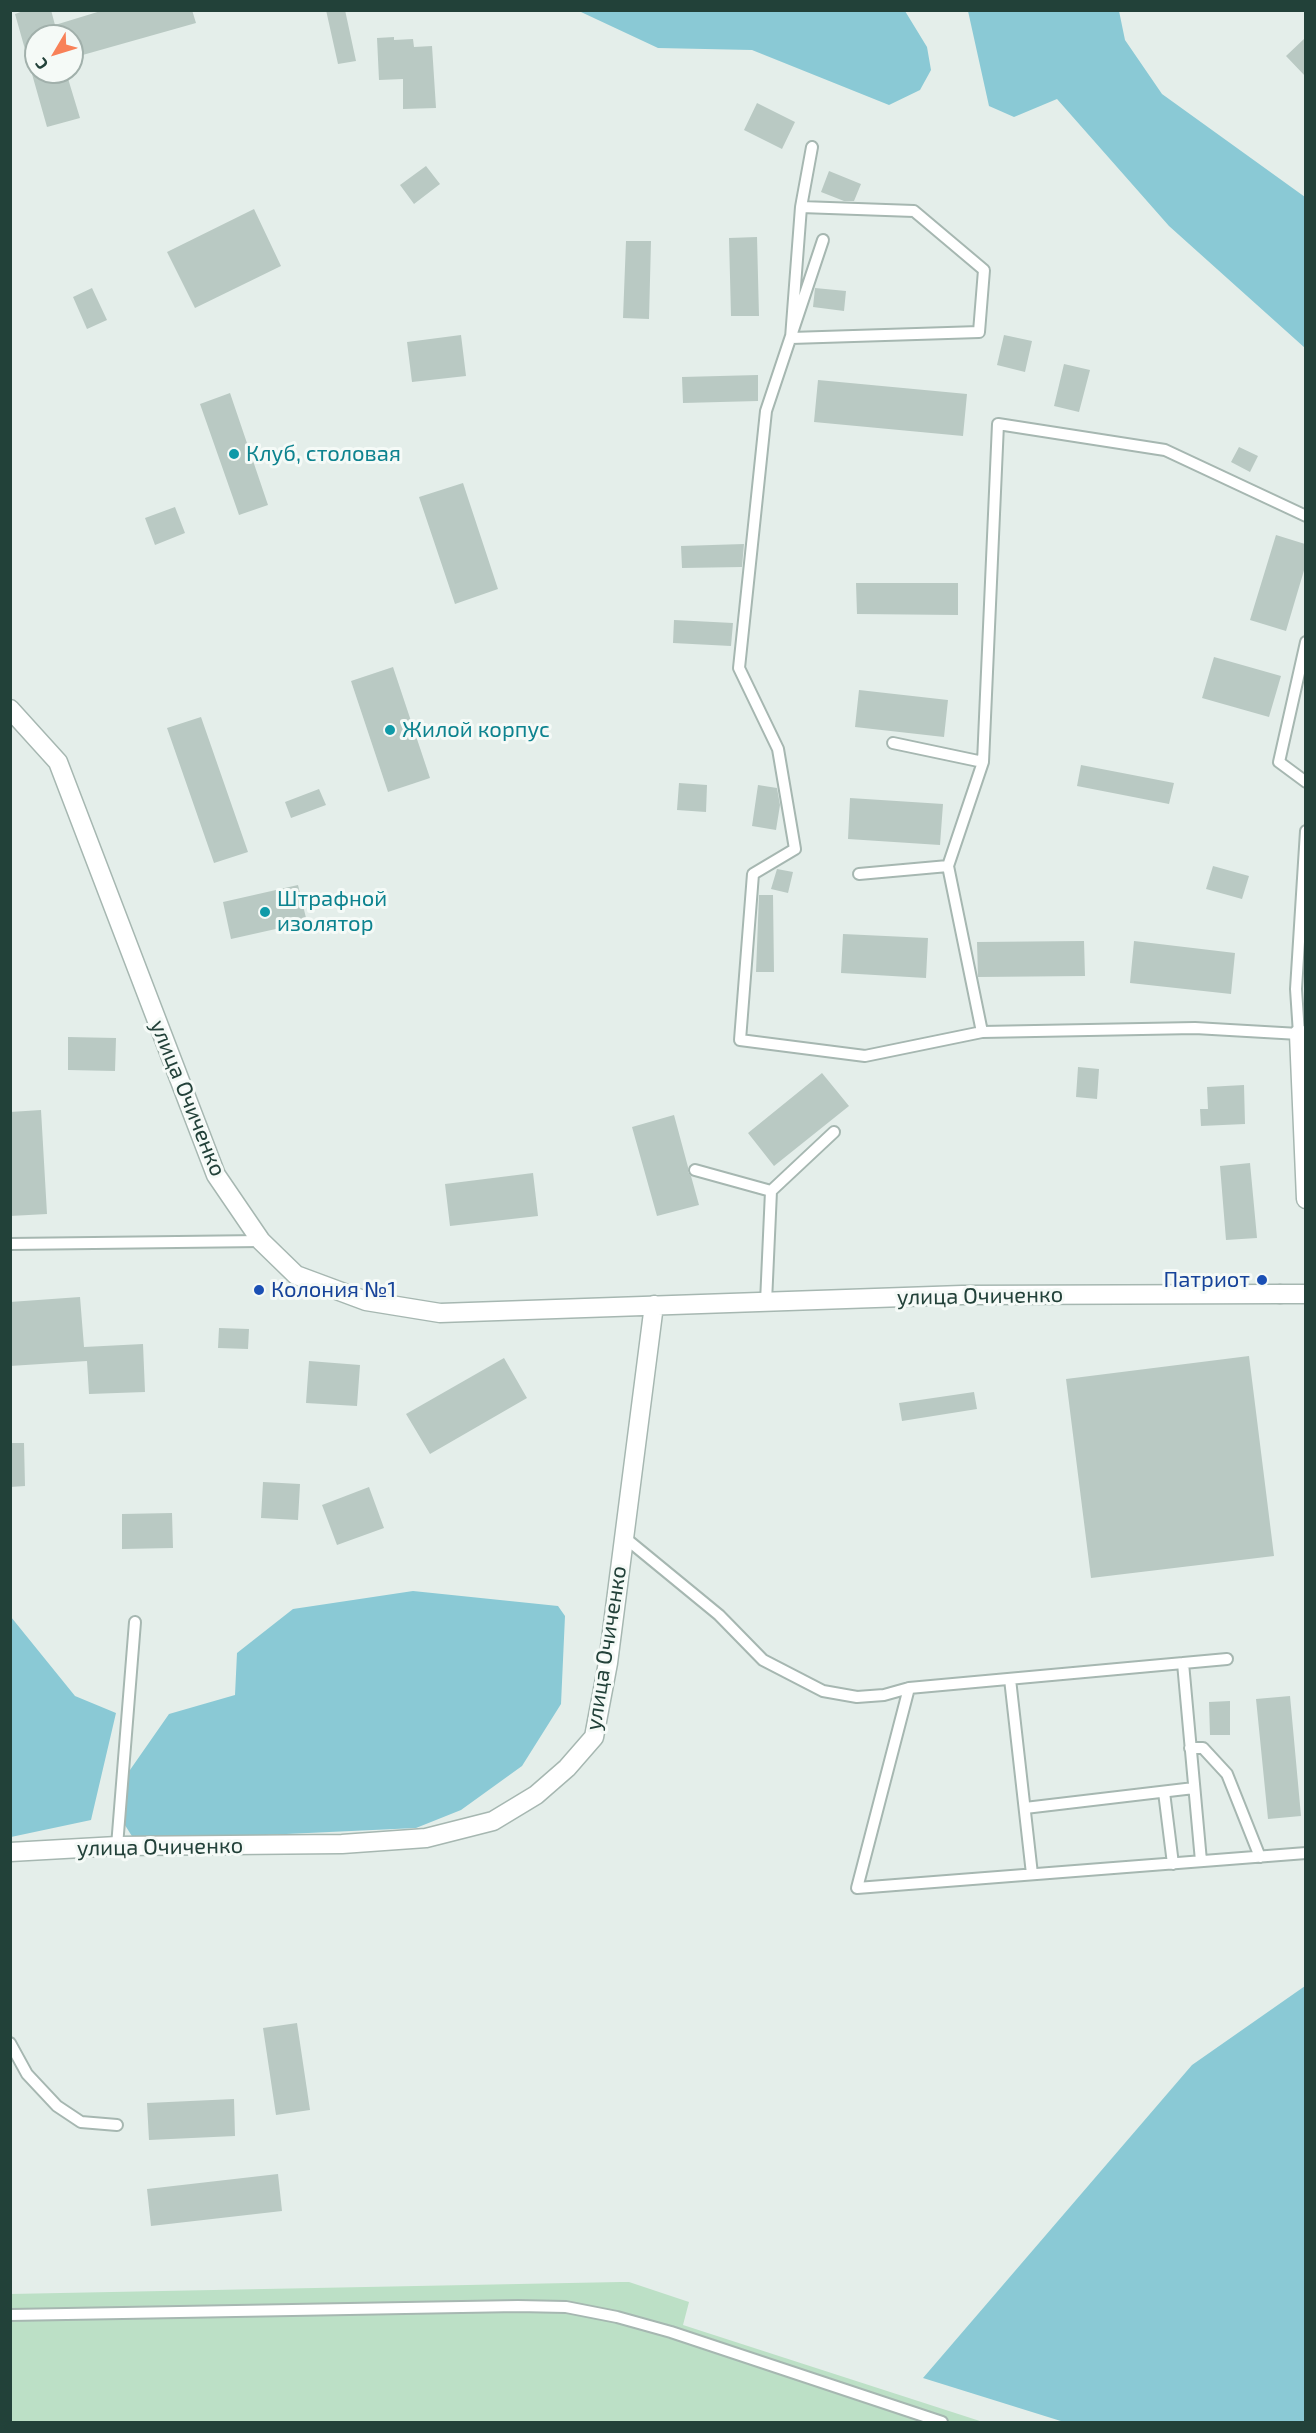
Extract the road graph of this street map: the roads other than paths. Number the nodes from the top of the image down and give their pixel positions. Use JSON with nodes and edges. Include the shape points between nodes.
{"nodes":[{"id":1,"x":812,"y":147,"type":"dead end"},
{"id":2,"x":801,"y":207,"type":"junction"},
{"id":3,"x":824,"y":240,"type":"dead end"},
{"id":4,"x":791,"y":338,"type":"junction"},
{"id":5,"x":1305,"y":516,"type":"edge"},
{"id":6,"x":1305,"y":642,"type":"edge"},
{"id":7,"x":10,"y":709,"type":"edge"},
{"id":8,"x":893,"y":743,"type":"dead end"},
{"id":9,"x":983,"y":762,"type":"junction"},
{"id":10,"x":1305,"y":782,"type":"edge"},
{"id":11,"x":1305,"y":831,"type":"edge"},
{"id":12,"x":948,"y":866,"type":"junction"},
{"id":13,"x":859,"y":874,"type":"dead end"},
{"id":14,"x":982,"y":1032,"type":"junction"},
{"id":15,"x":1299,"y":1034,"type":"junction"},
{"id":16,"x":1303,"y":1063,"type":"edge"},
{"id":17,"x":834,"y":1132,"type":"dead end"},
{"id":18,"x":695,"y":1170,"type":"dead end"},
{"id":19,"x":771,"y":1191,"type":"junction"},
{"id":20,"x":1305,"y":1199,"type":"edge"},
{"id":21,"x":261,"y":1241,"type":"junction"},
{"id":22,"x":10,"y":1244,"type":"edge"},
{"id":23,"x":1305,"y":1294,"type":"edge"},
{"id":24,"x":766,"y":1302,"type":"junction"},
{"id":25,"x":654,"y":1305,"type":"junction"},
{"id":26,"x":624,"y":1537,"type":"junction"},
{"id":27,"x":135,"y":1622,"type":"dead end"},
{"id":28,"x":1227,"y":1659,"type":"dead end"},
{"id":29,"x":1183,"y":1663,"type":"junction"},
{"id":30,"x":1010,"y":1679,"type":"junction"},
{"id":31,"x":909,"y":1688,"type":"junction"},
{"id":32,"x":1190,"y":1748,"type":"junction"},
{"id":33,"x":1194,"y":1788,"type":"junction"},
{"id":34,"x":1164,"y":1792,"type":"junction"},
{"id":35,"x":1025,"y":1808,"type":"junction"},
{"id":36,"x":117,"y":1846,"type":"junction"},
{"id":37,"x":10,"y":1852,"type":"edge"},
{"id":38,"x":1305,"y":1853,"type":"edge"},
{"id":39,"x":1260,"y":1857,"type":"junction"},
{"id":40,"x":1201,"y":1862,"type":"junction"},
{"id":41,"x":1173,"y":1864,"type":"junction"},
{"id":42,"x":1032,"y":1874,"type":"junction"},
{"id":43,"x":10,"y":2043,"type":"edge"},
{"id":44,"x":117,"y":2125,"type":"dead end"},
{"id":45,"x":10,"y":2315,"type":"edge"},
{"id":46,"x":942,"y":2422,"type":"edge"}],
"edges":[{"from":1,"to":2,"type":"lane"},
{"from":2,"to":4,"type":"lane"},
{"from":2,"to":4,"type":"lane","via":[[914,211],[984,270],[979,332]]},
{"from":3,"to":4,"type":"lane"},
{"from":4,"to":14,"type":"lane","via":[[766,411],[739,668],[778,749],[795,849],[753,874],[740,1040],[865,1056]]},
{"from":5,"to":9,"type":"lane","via":[[1165,450],[998,424]]},
{"from":6,"to":10,"type":"lane","via":[[1279,762]]},
{"from":7,"to":21,"type":"street","name":"улица Очиченко","via":[[58,762],[216,1175]]},
{"from":8,"to":9,"type":"lane"},
{"from":9,"to":12,"type":"lane"},
{"from":11,"to":15,"type":"lane","via":[[1296,989]]},
{"from":12,"to":13,"type":"lane"},
{"from":12,"to":14,"type":"lane"},
{"from":14,"to":15,"type":"lane","via":[[1195,1028]]},
{"from":15,"to":16,"type":"street"},
{"from":16,"to":20,"type":"street"},
{"from":17,"to":19,"type":"lane"},
{"from":18,"to":19,"type":"lane"},
{"from":19,"to":24,"type":"lane"},
{"from":21,"to":22,"type":"lane"},
{"from":21,"to":25,"type":"street","name":"улица Очиченко","via":[[296,1275],[366,1300],[440,1313]]},
{"from":23,"to":24,"type":"street","name":"улица Очиченко","via":[[962,1295]]},
{"from":24,"to":25,"type":"street","name":"улица Очиченко"},
{"from":25,"to":26,"type":"street","name":"улица Очиченко"},
{"from":26,"to":31,"type":"lane","via":[[719,1615],[764,1660],[813,1686],[857,1697]]},
{"from":26,"to":36,"type":"street","name":"улица Очиченко","via":[[594,1737],[536,1795],[493,1821],[426,1838],[342,1844]]},
{"from":27,"to":36,"type":"lane"},
{"from":28,"to":29,"type":"lane"},
{"from":29,"to":30,"type":"lane"},
{"from":29,"to":32,"type":"lane"},
{"from":30,"to":31,"type":"lane"},
{"from":30,"to":35,"type":"lane"},
{"from":31,"to":42,"type":"lane","via":[[857,1888]]},
{"from":32,"to":33,"type":"lane"},
{"from":32,"to":39,"type":"lane","via":[[1203,1748],[1227,1774]]},
{"from":33,"to":34,"type":"lane"},
{"from":33,"to":40,"type":"lane"},
{"from":34,"to":35,"type":"lane"},
{"from":34,"to":41,"type":"lane"},
{"from":35,"to":42,"type":"lane"},
{"from":36,"to":37,"type":"street","name":"улица Очиченко"},
{"from":38,"to":39,"type":"lane"},
{"from":39,"to":40,"type":"lane"},
{"from":40,"to":41,"type":"lane"},
{"from":41,"to":42,"type":"lane"},
{"from":43,"to":44,"type":"lane","via":[[27,2074],[57,2106],[81,2122]]},
{"from":45,"to":46,"type":"lane","via":[[566,2307],[671,2332]]}]}
